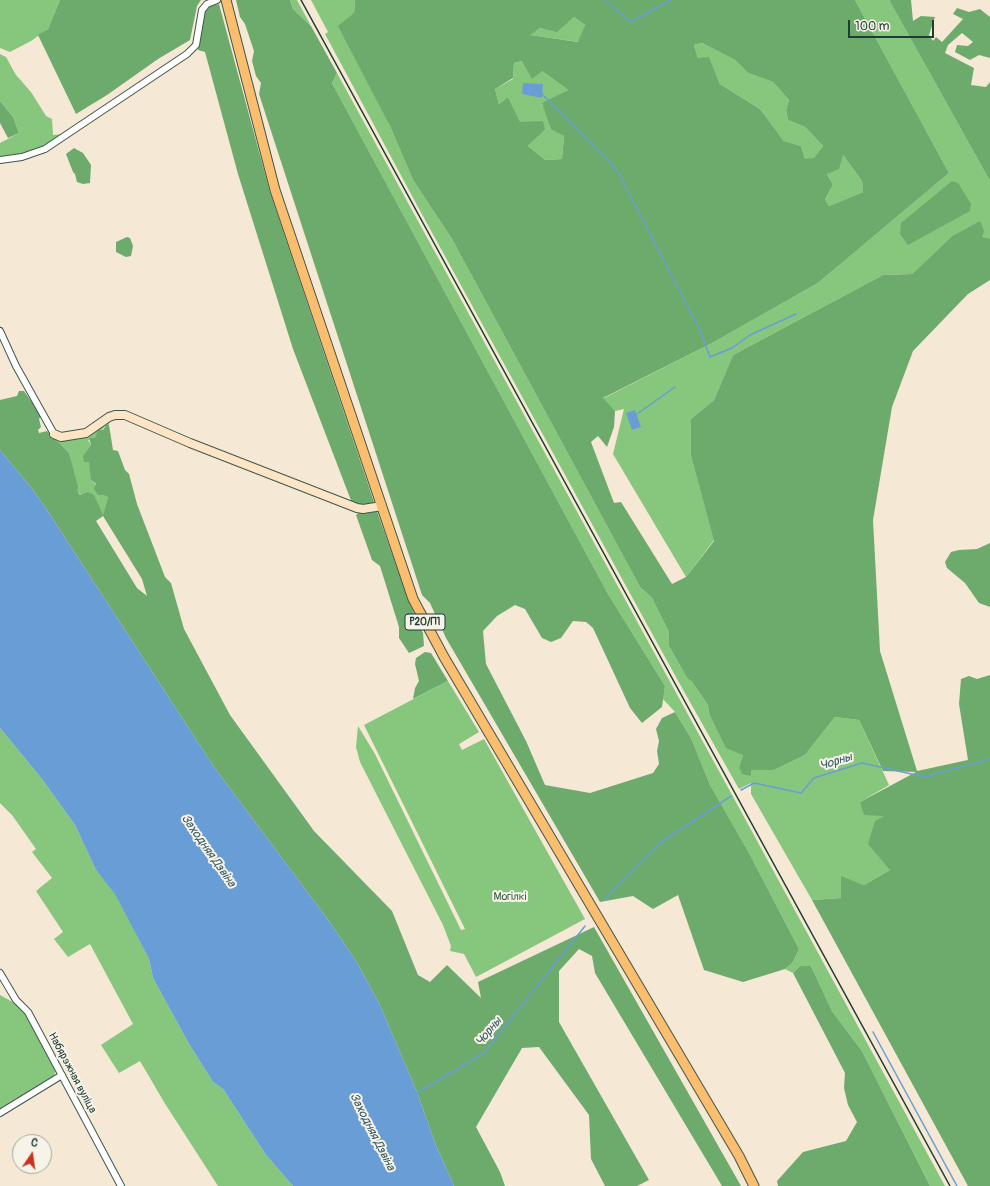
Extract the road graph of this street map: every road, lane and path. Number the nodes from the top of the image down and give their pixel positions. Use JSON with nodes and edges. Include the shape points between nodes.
{"nodes":[{"id":1,"x":217,"y":0,"type":"edge"},
{"id":2,"x":226,"y":0,"type":"edge"},
{"id":3,"x":0,"y":160,"type":"edge"},
{"id":4,"x":0,"y":331,"type":"edge"},
{"id":5,"x":54,"y":434,"type":"joint"},
{"id":6,"x":382,"y":506,"type":"junction"},
{"id":7,"x":0,"y":973,"type":"edge"},
{"id":8,"x":62,"y":1075,"type":"junction"},
{"id":9,"x":0,"y":1113,"type":"edge"},
{"id":10,"x":121,"y":1186,"type":"edge"},
{"id":11,"x":754,"y":1186,"type":"edge"}],
"edges":[{"from":1,"to":3,"type":"street","via":[[207,4],[202,10],[196,45],[187,54],[45,148],[22,157]]},
{"from":2,"to":6,"type":"main road","number":"Р20/П1","via":[[275,190]]},
{"from":4,"to":5,"type":"street","via":[[16,366]]},
{"from":5,"to":6,"type":"street","via":[[61,437],[86,433],[109,417],[125,415],[357,508]]},
{"from":6,"to":11,"type":"main road","number":"Р20/П1","via":[[413,599],[444,657],[739,1156]]},
{"from":7,"to":8,"type":"street","name":"Набярэжная вуліца","via":[[16,1000],[28,1012]]},
{"from":8,"to":9,"type":"street"},
{"from":8,"to":10,"type":"street","name":"Набярэжная вуліца"}]}
